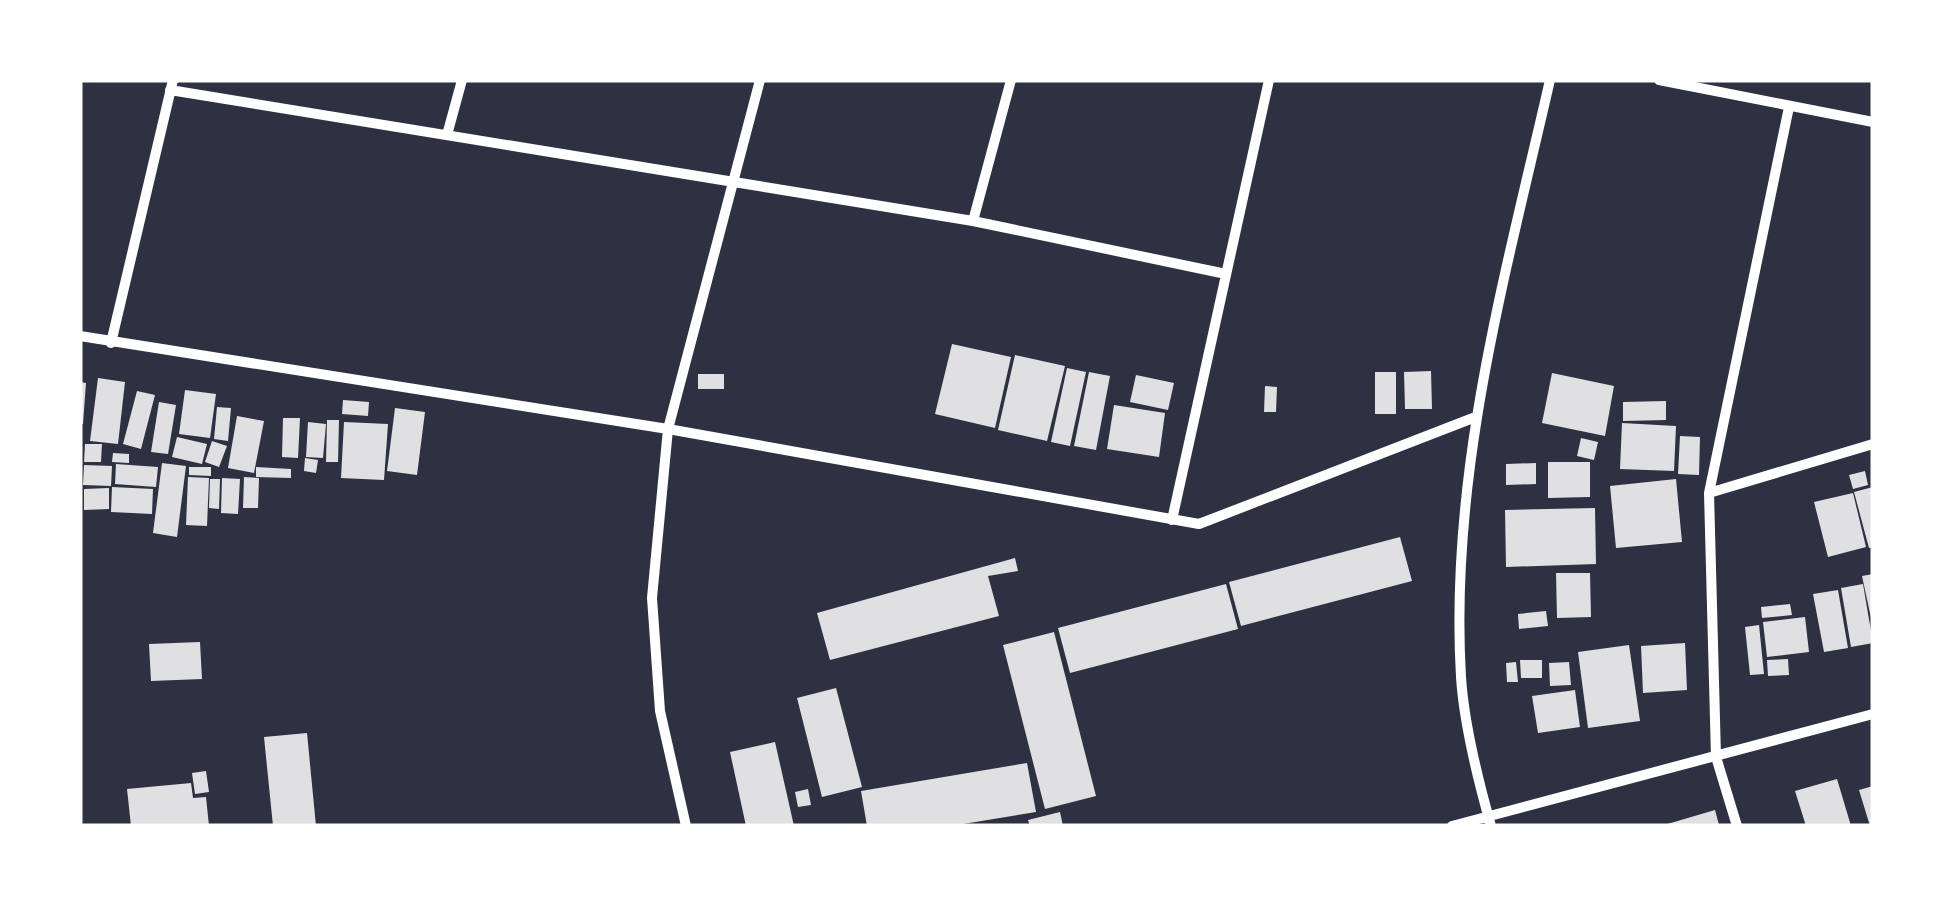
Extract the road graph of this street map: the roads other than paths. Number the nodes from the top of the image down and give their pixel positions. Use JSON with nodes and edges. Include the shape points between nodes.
{"nodes":[{"id":1,"x":462,"y":80,"type":"edge"},
{"id":2,"x":760,"y":80,"type":"edge"},
{"id":3,"x":1011,"y":80,"type":"edge"},
{"id":4,"x":1269,"y":80,"type":"edge"},
{"id":5,"x":1550,"y":80,"type":"edge"},
{"id":6,"x":1659,"y":80,"type":"edge"},
{"id":7,"x":172,"y":85,"type":"edge"},
{"id":8,"x":1790,"y":107,"type":"junction"},
{"id":9,"x":1873,"y":122,"type":"edge"},
{"id":10,"x":447,"y":135,"type":"junction"},
{"id":11,"x":736,"y":182,"type":"junction"},
{"id":12,"x":973,"y":221,"type":"junction"},
{"id":13,"x":1226,"y":274,"type":"junction"},
{"id":14,"x":80,"y":336,"type":"edge"},
{"id":15,"x":111,"y":343,"type":"junction"},
{"id":16,"x":1473,"y":418,"type":"junction"},
{"id":17,"x":668,"y":429,"type":"junction"},
{"id":18,"x":1873,"y":444,"type":"edge"},
{"id":19,"x":1709,"y":493,"type":"junction"},
{"id":20,"x":1172,"y":520,"type":"junction"},
{"id":21,"x":1873,"y":714,"type":"edge"},
{"id":22,"x":1716,"y":757,"type":"junction"},
{"id":23,"x":1490,"y":821,"type":"edge"},
{"id":24,"x":686,"y":826,"type":"edge"},
{"id":25,"x":1452,"y":826,"type":"edge"},
{"id":26,"x":1737,"y":826,"type":"edge"}],
"edges":[{"from":1,"to":10,"type":"street"},
{"from":2,"to":11,"type":"street"},
{"from":3,"to":12,"type":"street"},
{"from":4,"to":13,"type":"street"},
{"from":5,"to":16,"type":"street"},
{"from":6,"to":8,"type":"street"},
{"from":7,"to":10,"type":"street"},
{"from":7,"to":15,"type":"street"},
{"from":8,"to":9,"type":"street"},
{"from":8,"to":19,"type":"street"},
{"from":10,"to":11,"type":"street"},
{"from":11,"to":12,"type":"street"},
{"from":11,"to":17,"type":"street"},
{"from":12,"to":13,"type":"street"},
{"from":13,"to":20,"type":"street"},
{"from":14,"to":15,"type":"street"},
{"from":15,"to":17,"type":"street"},
{"from":16,"to":20,"type":"street","via":[[1199,524]]},
{"from":16,"to":23,"type":"street","via":[[1459,568],[1461,681]]},
{"from":17,"to":20,"type":"street"},
{"from":17,"to":24,"type":"street","via":[[652,598],[660,711]]},
{"from":18,"to":19,"type":"street"},
{"from":19,"to":22,"type":"street"},
{"from":21,"to":22,"type":"street"},
{"from":22,"to":23,"type":"street"},
{"from":22,"to":26,"type":"street"},
{"from":23,"to":25,"type":"street"}]}
